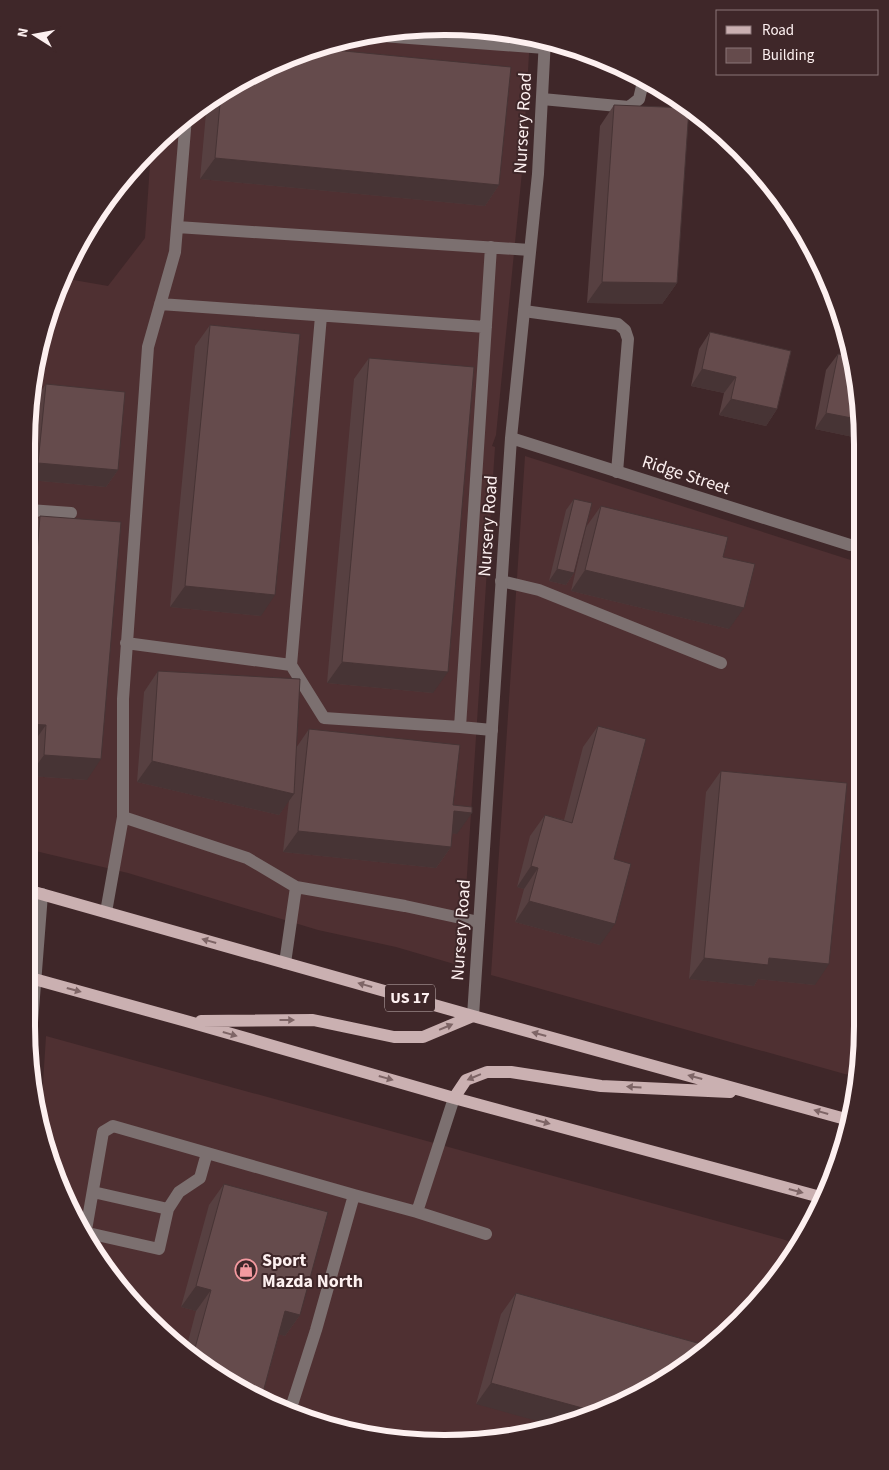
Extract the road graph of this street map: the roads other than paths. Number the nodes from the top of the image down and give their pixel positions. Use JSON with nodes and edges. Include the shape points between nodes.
{"nodes":[{"id":1,"x":415,"y":36,"type":"edge"},
{"id":2,"x":521,"y":43,"type":"edge"},
{"id":3,"x":545,"y":48,"type":"edge"},
{"id":4,"x":642,"y":86,"type":"edge"},
{"id":5,"x":542,"y":99,"type":"junction"},
{"id":6,"x":185,"y":128,"type":"edge"},
{"id":7,"x":178,"y":227,"type":"junction"},
{"id":8,"x":491,"y":247,"type":"junction"},
{"id":9,"x":530,"y":250,"type":"junction"},
{"id":10,"x":160,"y":304,"type":"junction"},
{"id":11,"x":524,"y":312,"type":"junction"},
{"id":12,"x":321,"y":316,"type":"junction"},
{"id":13,"x":486,"y":327,"type":"junction"},
{"id":14,"x":511,"y":438,"type":"junction"},
{"id":15,"x":617,"y":472,"type":"junction"},
{"id":16,"x":35,"y":510,"type":"edge"},
{"id":17,"x":71,"y":513,"type":"dead end"},
{"id":18,"x":850,"y":545,"type":"dead end"},
{"id":19,"x":502,"y":582,"type":"junction"},
{"id":20,"x":126,"y":643,"type":"junction"},
{"id":21,"x":721,"y":663,"type":"dead end"},
{"id":22,"x":291,"y":666,"type":"junction"},
{"id":23,"x":460,"y":726,"type":"junction"},
{"id":24,"x":492,"y":730,"type":"junction"},
{"id":25,"x":123,"y":817,"type":"junction"},
{"id":26,"x":296,"y":887,"type":"junction"},
{"id":27,"x":35,"y":892,"type":"edge"},
{"id":28,"x":42,"y":894,"type":"junction"},
{"id":29,"x":106,"y":912,"type":"junction"},
{"id":30,"x":479,"y":922,"type":"junction"},
{"id":31,"x":35,"y":947,"type":"edge"},
{"id":32,"x":285,"y":962,"type":"junction"},
{"id":33,"x":35,"y":979,"type":"edge"},
{"id":34,"x":473,"y":1016,"type":"junction"},
{"id":35,"x":186,"y":1021,"type":"junction"},
{"id":36,"x":753,"y":1093,"type":"junction"},
{"id":37,"x":454,"y":1098,"type":"junction"},
{"id":38,"x":843,"y":1119,"type":"edge"},
{"id":39,"x":207,"y":1153,"type":"junction"},
{"id":40,"x":93,"y":1192,"type":"junction"},
{"id":41,"x":354,"y":1195,"type":"junction"},
{"id":42,"x":817,"y":1196,"type":"edge"},
{"id":43,"x":168,"y":1209,"type":"junction"},
{"id":44,"x":417,"y":1212,"type":"junction"},
{"id":45,"x":88,"y":1226,"type":"edge"},
{"id":46,"x":92,"y":1233,"type":"edge"},
{"id":47,"x":486,"y":1234,"type":"dead end"},
{"id":48,"x":292,"y":1405,"type":"edge"}],
"edges":[{"from":1,"to":2,"type":"street"},
{"from":3,"to":5,"type":"street","name":"Nursery Road"},
{"from":4,"to":5,"type":"street","via":[[639,99],[629,107]]},
{"from":5,"to":9,"type":"street","name":"Nursery Road"},
{"from":6,"to":7,"type":"street"},
{"from":7,"to":8,"type":"street"},
{"from":7,"to":10,"type":"street","via":[[175,252]]},
{"from":8,"to":9,"type":"street"},
{"from":8,"to":13,"type":"street"},
{"from":9,"to":11,"type":"street","name":"Nursery Road"},
{"from":10,"to":12,"type":"street"},
{"from":10,"to":20,"type":"street","via":[[148,347]]},
{"from":11,"to":14,"type":"street","name":"Nursery Road"},
{"from":11,"to":15,"type":"street","via":[[618,324],[625,330],[628,339]]},
{"from":12,"to":13,"type":"street"},
{"from":12,"to":22,"type":"street"},
{"from":13,"to":23,"type":"street"},
{"from":14,"to":15,"type":"street","name":"Ridge Street"},
{"from":14,"to":19,"type":"street","name":"Nursery Road"},
{"from":15,"to":18,"type":"street","name":"Ridge Street"},
{"from":16,"to":17,"type":"street"},
{"from":19,"to":21,"type":"street","via":[[538,590]]},
{"from":19,"to":24,"type":"street","name":"Nursery Road"},
{"from":20,"to":22,"type":"street"},
{"from":20,"to":25,"type":"street"},
{"from":22,"to":23,"type":"street","via":[[324,718]]},
{"from":23,"to":24,"type":"street"},
{"from":24,"to":30,"type":"street","name":"Nursery Road"},
{"from":25,"to":26,"type":"street","via":[[247,858]]},
{"from":25,"to":29,"type":"street"},
{"from":26,"to":30,"type":"street"},
{"from":26,"to":32,"type":"street"},
{"from":27,"to":28,"type":"main road","number":"US 17"},
{"from":28,"to":29,"type":"main road","number":"US 17"},
{"from":28,"to":31,"type":"street"},
{"from":32,"to":29,"type":"main road","number":"US 17","one_way":true},
{"from":30,"to":34,"type":"street","name":"Nursery Road"},
{"from":34,"to":32,"type":"main road","number":"US 17","one_way":true},
{"from":33,"to":35,"type":"main road","one_way":true},
{"from":35,"to":34,"type":"main road","one_way":true,"via":[[313,1020],[394,1037],[423,1037]]},
{"from":36,"to":34,"type":"main road","number":"US 17","one_way":true},
{"from":35,"to":37,"type":"main road","one_way":true},
{"from":36,"to":37,"type":"main road","one_way":true,"via":[[601,1086],[511,1072],[487,1072],[466,1080]]},
{"from":38,"to":36,"type":"main road","number":"US 17","one_way":true},
{"from":37,"to":42,"type":"main road","one_way":true},
{"from":37,"to":44,"type":"street"},
{"from":39,"to":40,"type":"street","via":[[113,1126],[103,1132]]},
{"from":39,"to":41,"type":"street"},
{"from":39,"to":43,"type":"street","via":[[200,1178],[180,1192]]},
{"from":40,"to":43,"type":"street"},
{"from":40,"to":45,"type":"street"},
{"from":41,"to":44,"type":"street"},
{"from":41,"to":48,"type":"street"},
{"from":43,"to":46,"type":"street","via":[[159,1249]]},
{"from":44,"to":47,"type":"street"}]}
